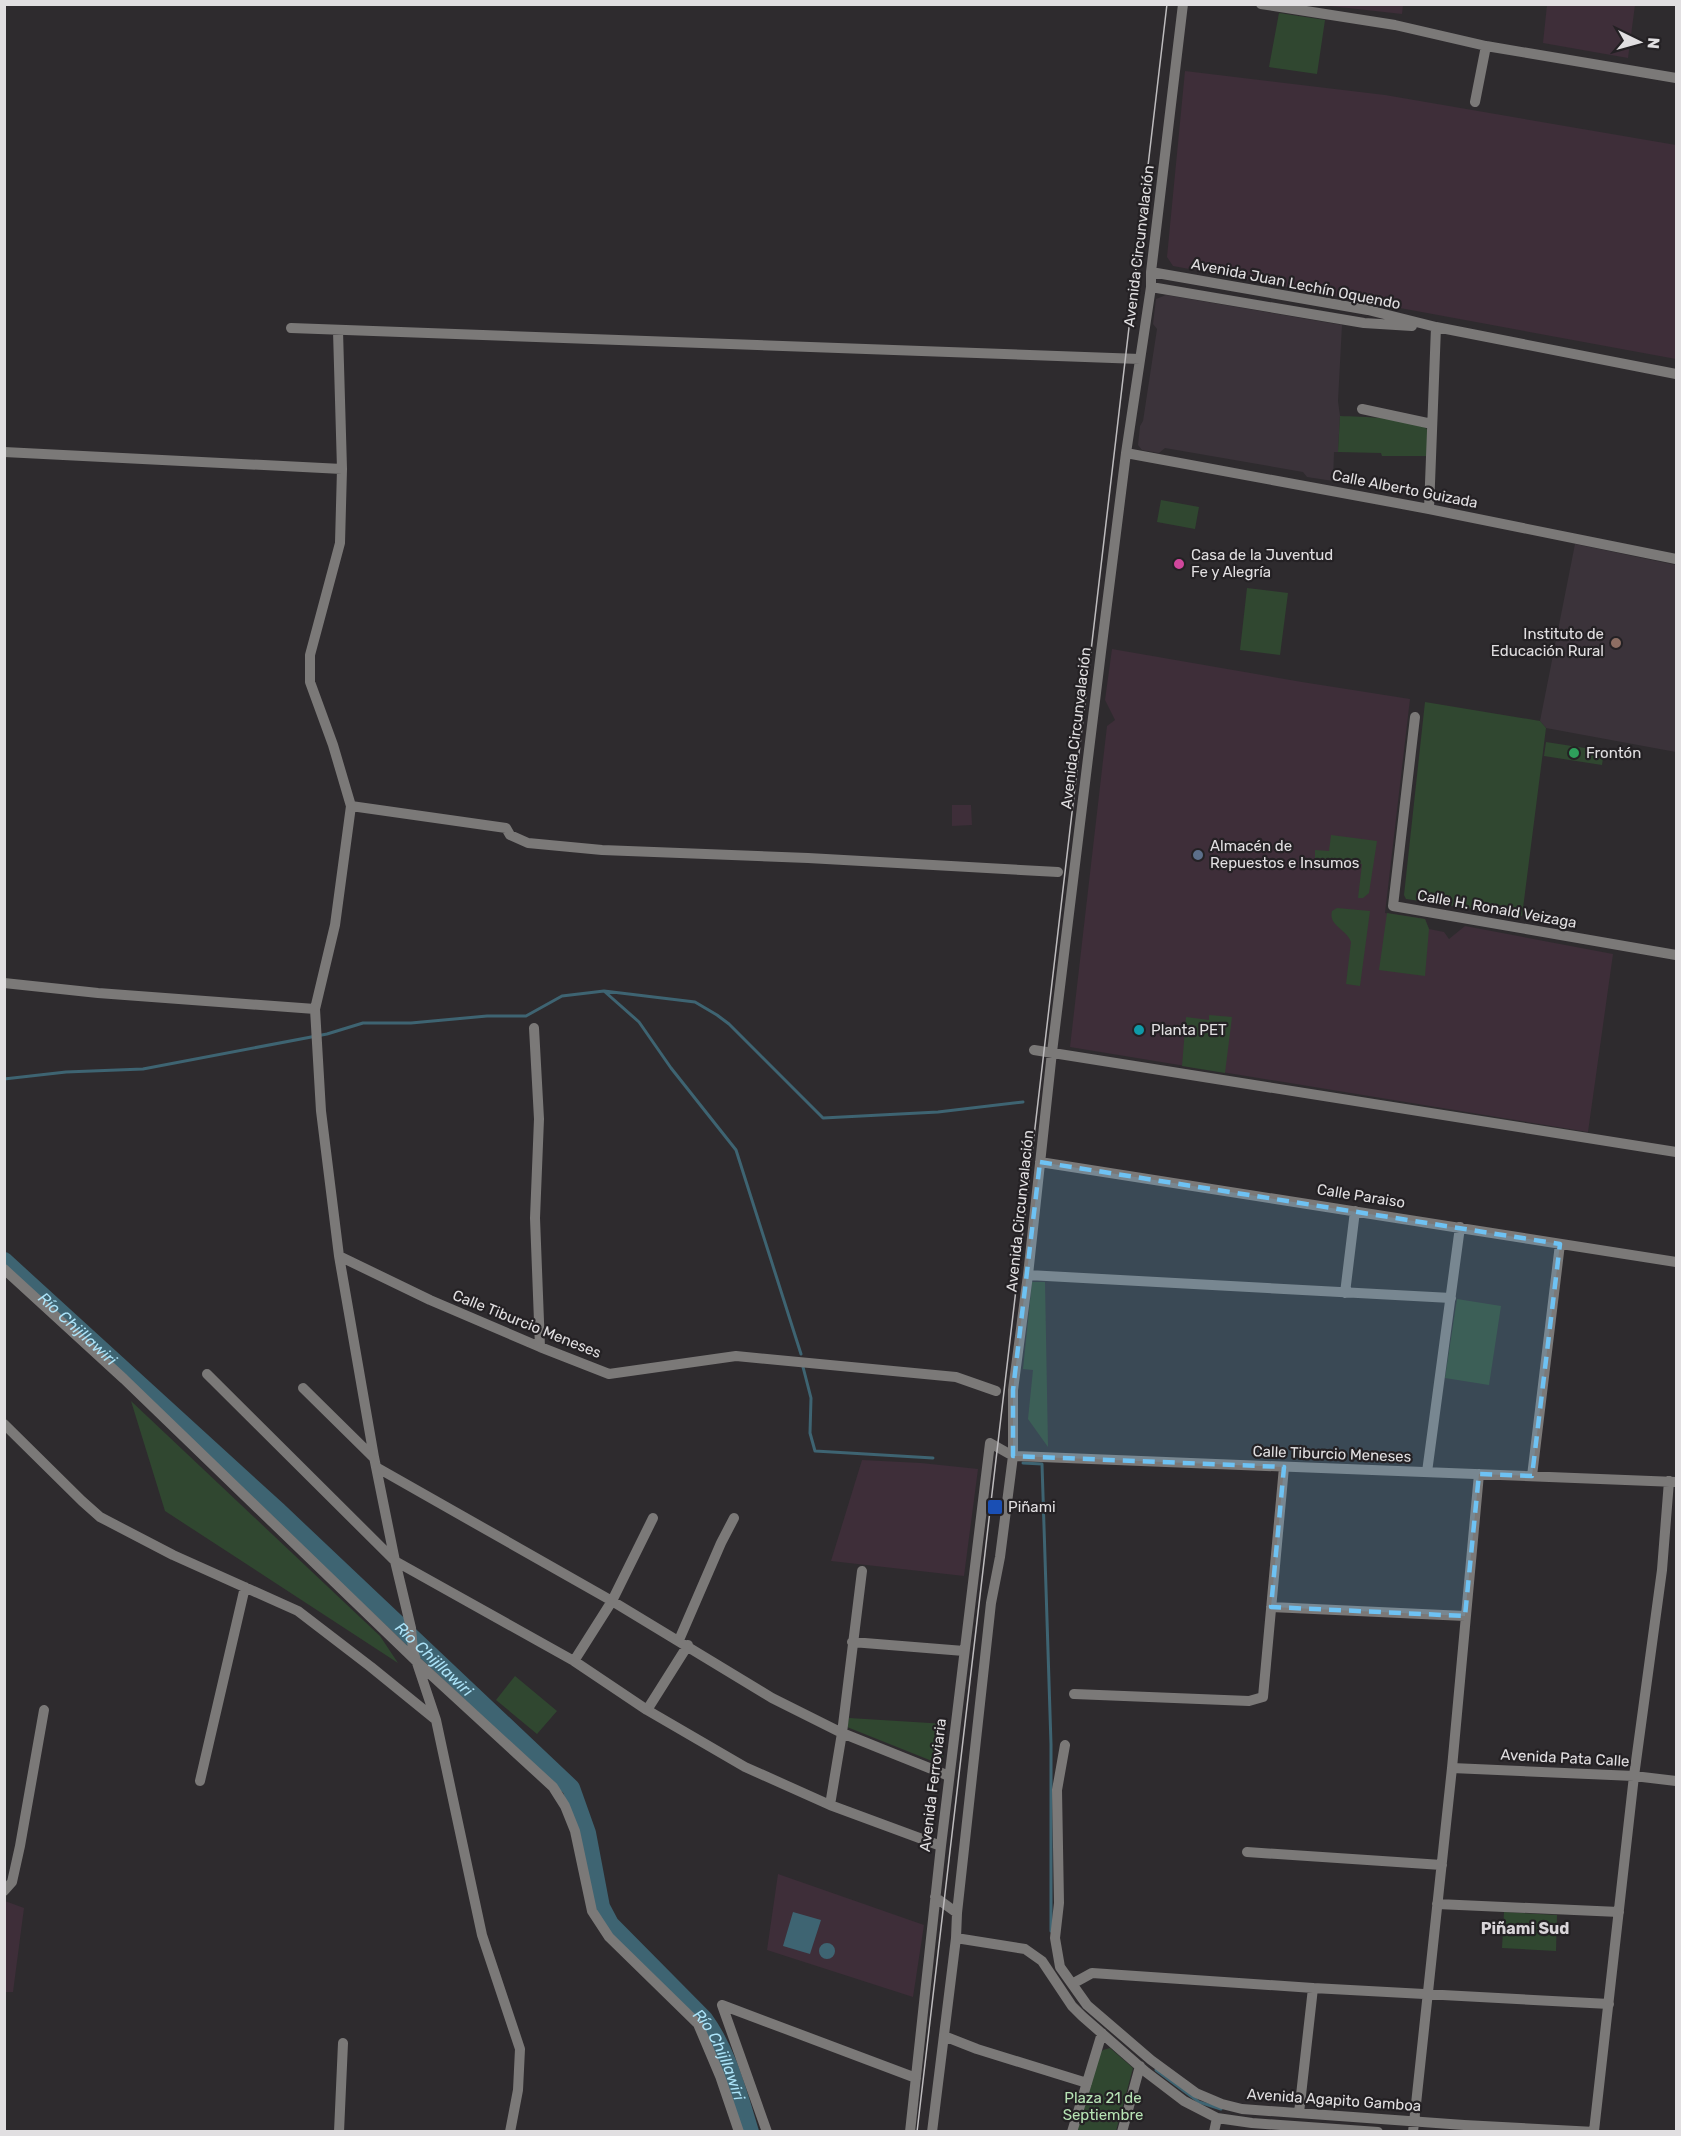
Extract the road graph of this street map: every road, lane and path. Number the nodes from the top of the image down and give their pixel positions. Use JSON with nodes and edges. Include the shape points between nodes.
{"nodes":[{"id":1,"x":1183,"y":4,"type":"edge"},
{"id":2,"x":1261,"y":4,"type":"edge"},
{"id":3,"x":1304,"y":8,"type":"edge"},
{"id":4,"x":1486,"y":46,"type":"junction"},
{"id":5,"x":1677,"y":78,"type":"edge"},
{"id":6,"x":1475,"y":102,"type":"dead end"},
{"id":7,"x":1151,"y":273,"type":"junction"},
{"id":8,"x":1151,"y":287,"type":"junction"},
{"id":9,"x":1436,"y":327,"type":"junction"},
{"id":10,"x":291,"y":328,"type":"dead end"},
{"id":11,"x":338,"y":331,"type":"junction"},
{"id":12,"x":1140,"y":359,"type":"junction"},
{"id":13,"x":1677,"y":374,"type":"edge"},
{"id":14,"x":1362,"y":409,"type":"dead end"},
{"id":15,"x":1432,"y":424,"type":"junction"},
{"id":16,"x":4,"y":452,"type":"edge"},
{"id":17,"x":1126,"y":453,"type":"junction"},
{"id":18,"x":342,"y":469,"type":"junction"},
{"id":19,"x":1429,"y":508,"type":"junction"},
{"id":20,"x":1677,"y":559,"type":"edge"},
{"id":21,"x":1415,"y":717,"type":"dead end"},
{"id":22,"x":351,"y":806,"type":"junction"},
{"id":23,"x":1058,"y":872,"type":"dead end"},
{"id":24,"x":1677,"y":955,"type":"edge"},
{"id":25,"x":4,"y":983,"type":"edge"},
{"id":26,"x":315,"y":1009,"type":"junction"},
{"id":27,"x":534,"y":1028,"type":"dead end"},
{"id":28,"x":1034,"y":1050,"type":"dead end"},
{"id":29,"x":1052,"y":1052,"type":"junction"},
{"id":30,"x":1677,"y":1152,"type":"edge"},
{"id":31,"x":1040,"y":1162,"type":"junction"},
{"id":32,"x":1355,"y":1210,"type":"junction"},
{"id":33,"x":1460,"y":1227,"type":"junction"},
{"id":34,"x":1560,"y":1244,"type":"junction"},
{"id":35,"x":339,"y":1256,"type":"junction"},
{"id":36,"x":1677,"y":1262,"type":"edge"},
{"id":37,"x":4,"y":1269,"type":"edge"},
{"id":38,"x":1028,"y":1275,"type":"junction"},
{"id":39,"x":1345,"y":1293,"type":"junction"},
{"id":40,"x":1451,"y":1298,"type":"junction"},
{"id":41,"x":540,"y":1347,"type":"junction"},
{"id":42,"x":207,"y":1374,"type":"dead end"},
{"id":43,"x":303,"y":1388,"type":"dead end"},
{"id":44,"x":996,"y":1391,"type":"dead end"},
{"id":45,"x":4,"y":1424,"type":"edge"},
{"id":46,"x":990,"y":1443,"type":"joint"},
{"id":47,"x":1013,"y":1456,"type":"junction"},
{"id":48,"x":375,"y":1462,"type":"junction"},
{"id":49,"x":1284,"y":1467,"type":"junction"},
{"id":50,"x":1427,"y":1472,"type":"junction"},
{"id":51,"x":1479,"y":1474,"type":"junction"},
{"id":52,"x":1532,"y":1476,"type":"junction"},
{"id":53,"x":1673,"y":1482,"type":"edge"},
{"id":54,"x":653,"y":1518,"type":"dead end"},
{"id":55,"x":734,"y":1518,"type":"dead end"},
{"id":56,"x":395,"y":1561,"type":"junction"},
{"id":57,"x":862,"y":1571,"type":"dead end"},
{"id":58,"x":245,"y":1587,"type":"junction"},
{"id":59,"x":612,"y":1601,"type":"junction"},
{"id":60,"x":1271,"y":1607,"type":"junction"},
{"id":61,"x":1465,"y":1616,"type":"junction"},
{"id":62,"x":852,"y":1642,"type":"junction"},
{"id":63,"x":683,"y":1643,"type":"junction"},
{"id":64,"x":964,"y":1651,"type":"junction"},
{"id":65,"x":414,"y":1655,"type":"junction"},
{"id":66,"x":574,"y":1661,"type":"junction"},
{"id":67,"x":1074,"y":1694,"type":"dead end"},
{"id":68,"x":44,"y":1710,"type":"dead end"},
{"id":69,"x":647,"y":1710,"type":"junction"},
{"id":70,"x":436,"y":1720,"type":"junction"},
{"id":71,"x":842,"y":1734,"type":"junction"},
{"id":72,"x":1065,"y":1745,"type":"dead end"},
{"id":73,"x":1452,"y":1767,"type":"junction"},
{"id":74,"x":949,"y":1776,"type":"junction"},
{"id":75,"x":1634,"y":1776,"type":"junction"},
{"id":76,"x":200,"y":1781,"type":"dead end"},
{"id":77,"x":1677,"y":1781,"type":"edge"},
{"id":78,"x":830,"y":1804,"type":"junction"},
{"id":79,"x":941,"y":1846,"type":"junction"},
{"id":80,"x":1247,"y":1852,"type":"dead end"},
{"id":81,"x":1442,"y":1865,"type":"junction"},
{"id":82,"x":4,"y":1891,"type":"edge"},
{"id":83,"x":935,"y":1897,"type":"junction"},
{"id":84,"x":1437,"y":1904,"type":"junction"},
{"id":85,"x":957,"y":1912,"type":"junction"},
{"id":86,"x":1619,"y":1912,"type":"junction"},
{"id":87,"x":956,"y":1938,"type":"junction"},
{"id":88,"x":1072,"y":1984,"type":"junction"},
{"id":89,"x":1312,"y":1988,"type":"junction"},
{"id":90,"x":1428,"y":1993,"type":"junction"},
{"id":91,"x":1609,"y":2004,"type":"junction"},
{"id":92,"x":1102,"y":2033,"type":"junction"},
{"id":93,"x":944,"y":2037,"type":"junction"},
{"id":94,"x":343,"y":2043,"type":"dead end"},
{"id":95,"x":1140,"y":2066,"type":"junction"},
{"id":96,"x":916,"y":2078,"type":"junction"},
{"id":97,"x":1087,"y":2083,"type":"junction"},
{"id":98,"x":1299,"y":2113,"type":"junction"},
{"id":99,"x":1217,"y":2118,"type":"junction"},
{"id":100,"x":1414,"y":2127,"type":"edge"},
{"id":101,"x":1311,"y":2129,"type":"edge"},
{"id":102,"x":339,"y":2132,"type":"edge"},
{"id":103,"x":510,"y":2132,"type":"edge"},
{"id":104,"x":739,"y":2132,"type":"edge"},
{"id":105,"x":767,"y":2132,"type":"edge"},
{"id":106,"x":910,"y":2132,"type":"edge"},
{"id":107,"x":932,"y":2132,"type":"edge"},
{"id":108,"x":1072,"y":2132,"type":"edge"},
{"id":109,"x":1122,"y":2132,"type":"edge"},
{"id":110,"x":1214,"y":2132,"type":"edge"},
{"id":111,"x":1378,"y":2132,"type":"edge"},
{"id":112,"x":1594,"y":2132,"type":"edge"}],
"edges":[{"from":1,"to":7,"type":"street","name":"Avenida Circunvalación"},
{"from":2,"to":3,"type":"street"},
{"from":3,"to":4,"type":"street"},
{"from":4,"to":5,"type":"street"},
{"from":4,"to":6,"type":"street"},
{"from":7,"to":8,"type":"street","name":"Avenida Circunvalación"},
{"from":7,"to":9,"type":"street","name":"Avenida Juan Lechín Oquendo","via":[[1368,310]]},
{"from":8,"to":9,"type":"street","name":"Avenida Juan Lechín Oquendo","via":[[1364,323]]},
{"from":8,"to":12,"type":"street","name":"Avenida Circunvalación"},
{"from":9,"to":13,"type":"street","name":"Avenida Juan Lechín Oquendo"},
{"from":9,"to":15,"type":"street"},
{"from":10,"to":11,"type":"street"},
{"from":11,"to":12,"type":"street"},
{"from":11,"to":18,"type":"street"},
{"from":12,"to":17,"type":"street","name":"Avenida Circunvalación"},
{"from":14,"to":15,"type":"street"},
{"from":15,"to":19,"type":"street"},
{"from":16,"to":18,"type":"street"},
{"from":17,"to":19,"type":"street","name":"Calle Alberto Guizada"},
{"from":17,"to":29,"type":"street","name":"Avenida Circunvalación"},
{"from":18,"to":22,"type":"street","via":[[340,543],[310,655],[310,682]]},
{"from":19,"to":20,"type":"street","name":"Calle Alberto Guizada"},
{"from":21,"to":24,"type":"street","name":"Calle H. Ronald Veizaga","via":[[1393,906]]},
{"from":22,"to":23,"type":"street","via":[[506,828],[510,836],[528,843],[602,850]]},
{"from":22,"to":26,"type":"street","via":[[335,925]]},
{"from":25,"to":26,"type":"street"},
{"from":26,"to":35,"type":"street","via":[[321,1111]]},
{"from":27,"to":41,"type":"street","via":[[539,1119],[535,1218]]},
{"from":28,"to":29,"type":"street"},
{"from":29,"to":30,"type":"street"},
{"from":29,"to":31,"type":"street","name":"Avenida Circunvalación"},
{"from":31,"to":32,"type":"street","name":"Calle Paraiso"},
{"from":31,"to":38,"type":"street","name":"Avenida Circunvalación"},
{"from":32,"to":33,"type":"street","name":"Calle Paraiso"},
{"from":32,"to":39,"type":"street"},
{"from":33,"to":34,"type":"street","name":"Calle Paraiso"},
{"from":33,"to":40,"type":"street"},
{"from":34,"to":36,"type":"street","name":"Calle Paraiso"},
{"from":34,"to":52,"type":"street"},
{"from":35,"to":41,"type":"street","name":"Calle Tiburcio Meneses"},
{"from":35,"to":48,"type":"street"},
{"from":37,"to":65,"type":"street"},
{"from":38,"to":39,"type":"street"},
{"from":38,"to":47,"type":"street","name":"Avenida Circunvalación","via":[[1013,1390]]},
{"from":39,"to":40,"type":"street"},
{"from":40,"to":50,"type":"street"},
{"from":41,"to":44,"type":"street","name":"Calle Tiburcio Meneses","via":[[609,1374],[736,1356],[957,1377]]},
{"from":42,"to":56,"type":"street"},
{"from":43,"to":48,"type":"street"},
{"from":45,"to":58,"type":"street","via":[[100,1517]]},
{"from":46,"to":47,"type":"street","name":"Calle Tiburcio Meneses"},
{"from":46,"to":64,"type":"street","name":"Avenida Ferroviaria"},
{"from":47,"to":49,"type":"street","name":"Calle Tiburcio Meneses"},
{"from":47,"to":85,"type":"street","via":[[991,1603]]},
{"from":48,"to":56,"type":"street"},
{"from":48,"to":59,"type":"street"},
{"from":49,"to":50,"type":"street","name":"Calle Tiburcio Meneses"},
{"from":49,"to":60,"type":"street"},
{"from":50,"to":51,"type":"street","name":"Calle Tiburcio Meneses"},
{"from":51,"to":52,"type":"street","name":"Calle Tiburcio Meneses"},
{"from":51,"to":61,"type":"street"},
{"from":52,"to":53,"type":"street","name":"Calle Tiburcio Meneses"},
{"from":53,"to":75,"type":"street"},
{"from":54,"to":59,"type":"street"},
{"from":55,"to":63,"type":"street"},
{"from":56,"to":65,"type":"street"},
{"from":56,"to":66,"type":"street"},
{"from":57,"to":62,"type":"street"},
{"from":58,"to":70,"type":"street","via":[[298,1611]]},
{"from":58,"to":76,"type":"street"},
{"from":59,"to":63,"type":"street"},
{"from":59,"to":66,"type":"street"},
{"from":60,"to":61,"type":"street"},
{"from":60,"to":67,"type":"street","via":[[1263,1697],[1249,1701]]},
{"from":61,"to":73,"type":"street"},
{"from":62,"to":64,"type":"street"},
{"from":62,"to":71,"type":"street"},
{"from":63,"to":69,"type":"street"},
{"from":63,"to":71,"type":"street","via":[[772,1698]]},
{"from":64,"to":74,"type":"street","name":"Avenida Ferroviaria"},
{"from":65,"to":70,"type":"street"},
{"from":65,"to":104,"type":"street","via":[[554,1787],[575,1831],[592,1911],[609,1937],[698,2024]]},
{"from":66,"to":69,"type":"street"},
{"from":68,"to":82,"type":"street","via":[[18,1855],[12,1882]]},
{"from":69,"to":78,"type":"street","via":[[745,1767]]},
{"from":70,"to":103,"type":"street","via":[[482,1935],[520,2049]]},
{"from":71,"to":74,"type":"street"},
{"from":71,"to":78,"type":"street"},
{"from":72,"to":88,"type":"street","name":"Avenida Agapito Gamboa","via":[[1057,1790],[1059,1903],[1055,1938],[1060,1967]]},
{"from":73,"to":75,"type":"street","name":"Avenida Pata Calle"},
{"from":73,"to":81,"type":"street"},
{"from":74,"to":79,"type":"street","name":"Avenida Ferroviaria"},
{"from":75,"to":77,"type":"street","name":"Avenida Pata Calle"},
{"from":75,"to":86,"type":"street"},
{"from":78,"to":79,"type":"street"},
{"from":79,"to":83,"type":"street","name":"Avenida Ferroviaria"},
{"from":80,"to":81,"type":"street"},
{"from":81,"to":84,"type":"street"},
{"from":83,"to":85,"type":"street"},
{"from":83,"to":96,"type":"street","name":"Avenida Ferroviaria"},
{"from":84,"to":86,"type":"street"},
{"from":84,"to":90,"type":"street"},
{"from":85,"to":87,"type":"street"},
{"from":86,"to":91,"type":"street"},
{"from":87,"to":92,"type":"street","name":"Avenida Agapito Gamboa","via":[[1025,1949],[1042,1962],[1072,2006]]},
{"from":87,"to":93,"type":"street"},
{"from":88,"to":89,"type":"street","via":[[1092,1972]]},
{"from":88,"to":98,"type":"street","name":"Avenida Agapito Gamboa","via":[[1087,2005],[1151,2060],[1196,2092],[1242,2109]]},
{"from":89,"to":90,"type":"street"},
{"from":89,"to":98,"type":"street"},
{"from":90,"to":91,"type":"street"},
{"from":90,"to":100,"type":"street"},
{"from":91,"to":112,"type":"street"},
{"from":92,"to":95,"type":"street","name":"Avenida Agapito Gamboa"},
{"from":92,"to":97,"type":"street"},
{"from":93,"to":97,"type":"street"},
{"from":93,"to":107,"type":"street"},
{"from":94,"to":102,"type":"street"},
{"from":95,"to":99,"type":"street","name":"Avenida Agapito Gamboa","via":[[1184,2101]]},
{"from":95,"to":109,"type":"street"},
{"from":96,"to":105,"type":"street","via":[[722,2005]]},
{"from":96,"to":106,"type":"street","name":"Avenida Ferroviaria"},
{"from":97,"to":108,"type":"street"},
{"from":98,"to":100,"type":"street","name":"Avenida Agapito Gamboa"},
{"from":99,"to":101,"type":"street","name":"Avenida Agapito Gamboa"},
{"from":99,"to":110,"type":"street"},
{"from":100,"to":112,"type":"street","name":"Avenida Agapito Gamboa"},
{"from":101,"to":111,"type":"street","name":"Avenida Agapito Gamboa"}]}
